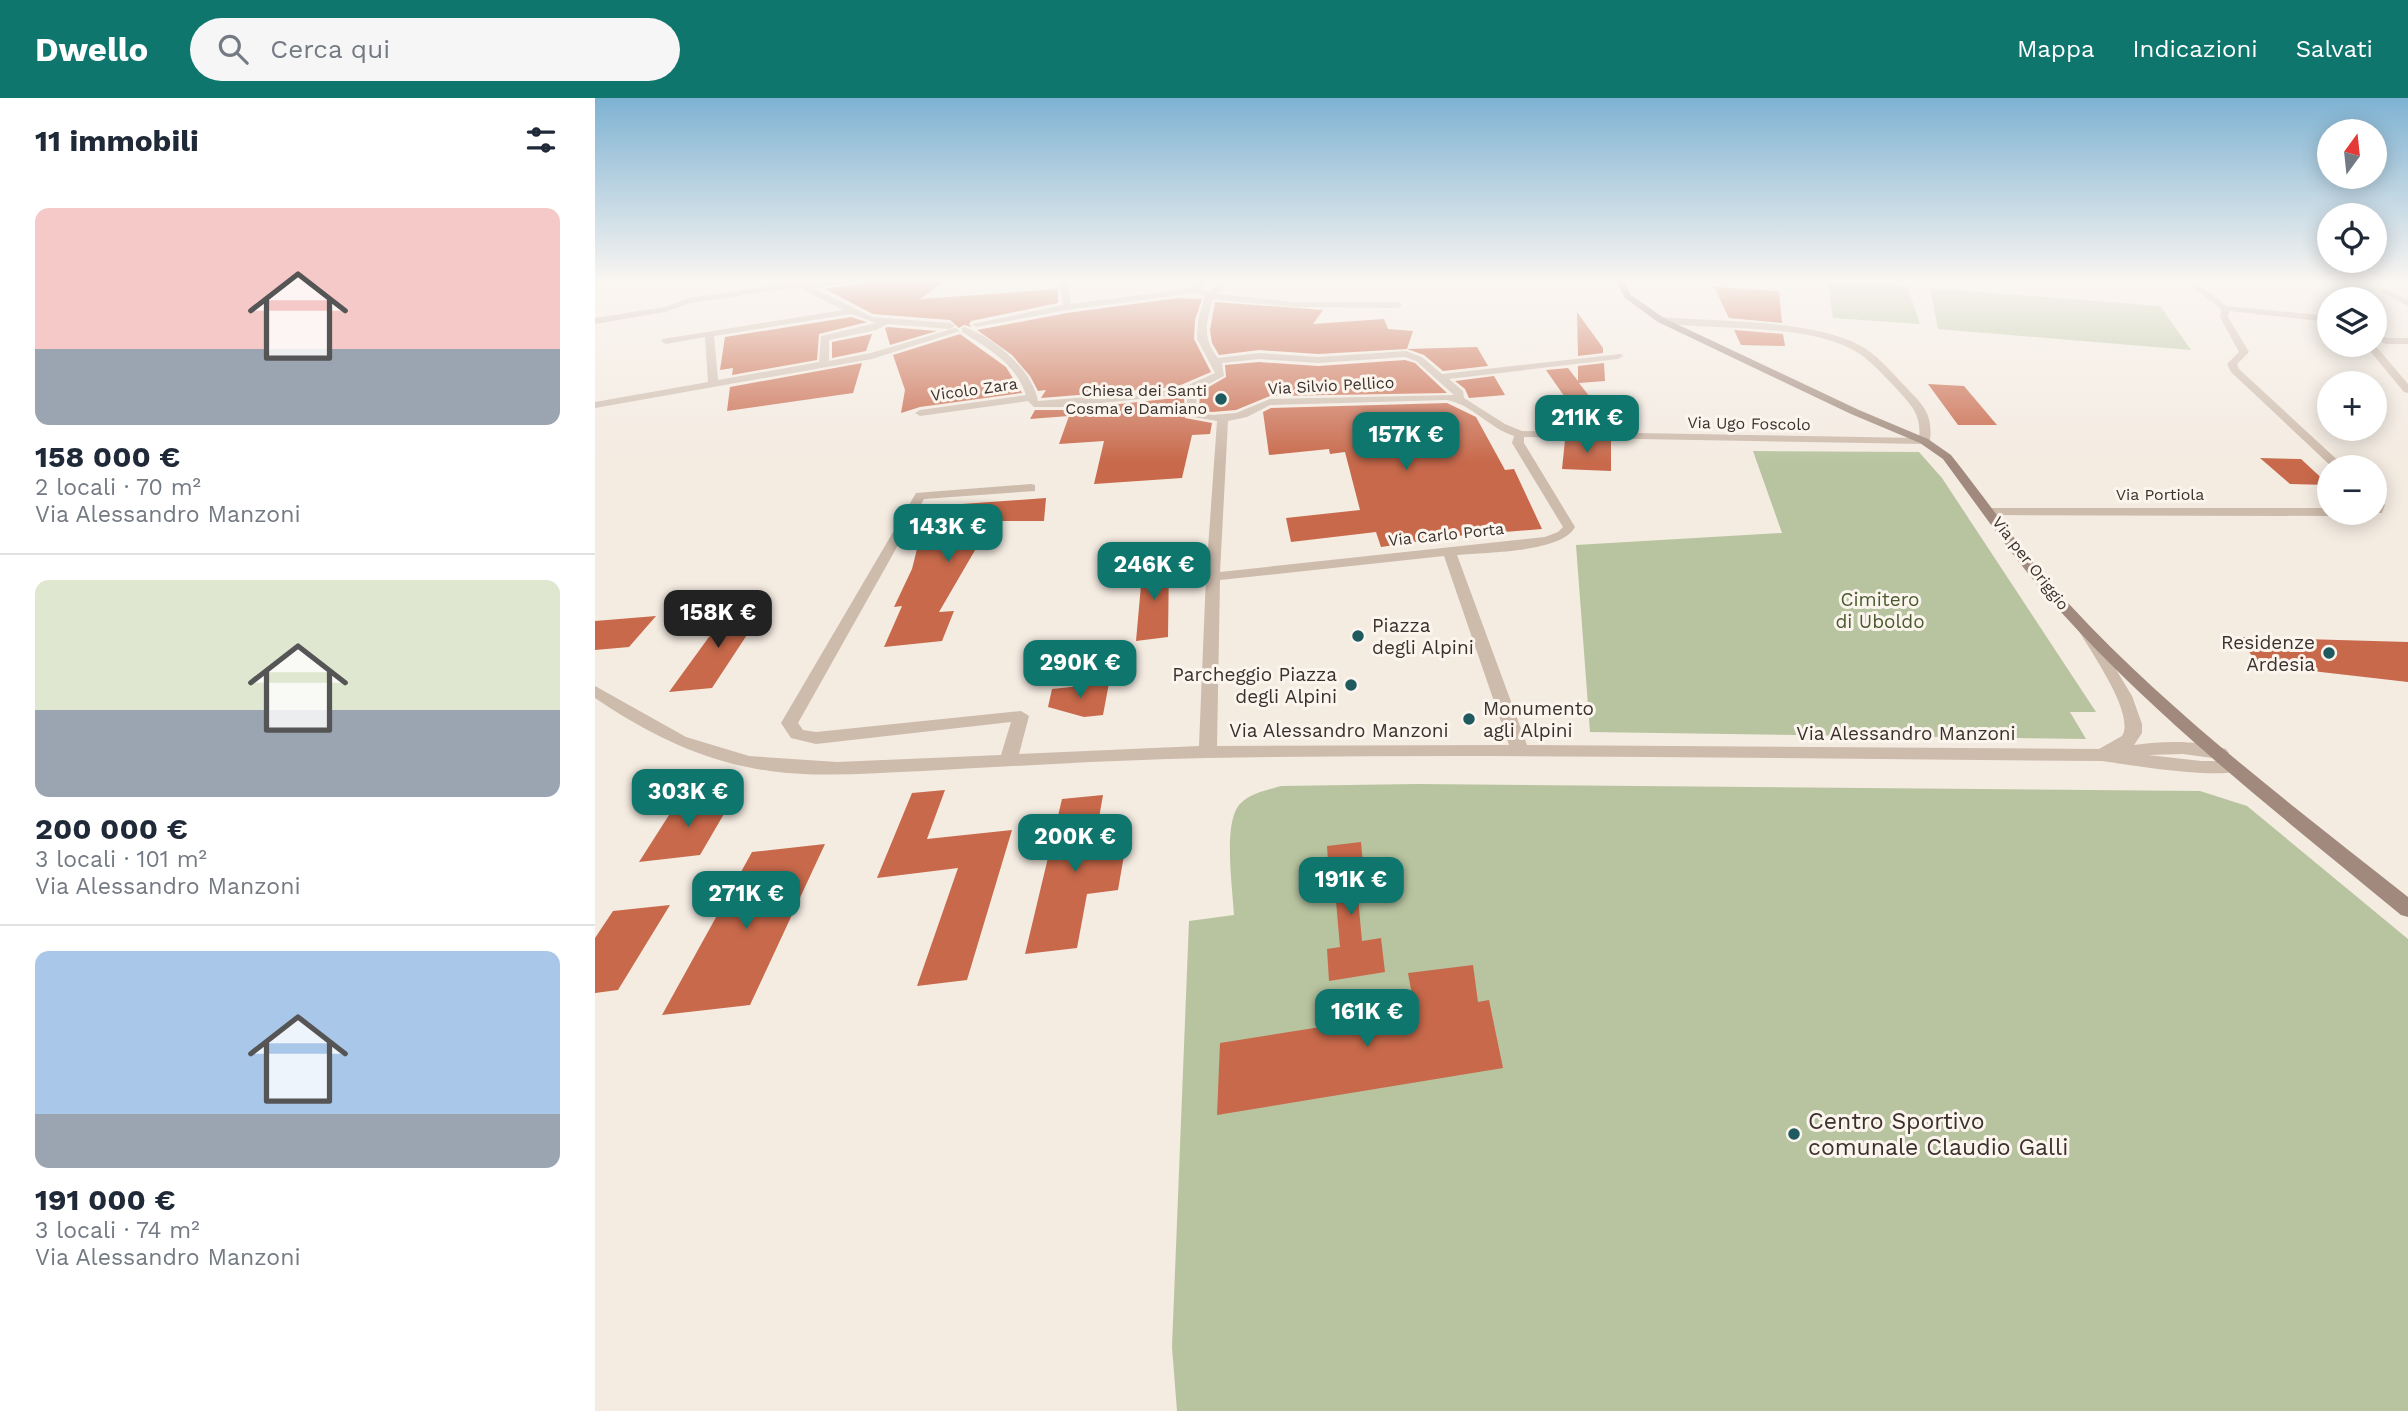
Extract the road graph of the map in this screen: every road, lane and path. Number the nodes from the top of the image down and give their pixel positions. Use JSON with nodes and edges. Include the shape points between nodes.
{"nodes":[{"id":1,"x":670,"y":340,"type":"edge"},
{"id":2,"x":710,"y":340,"type":"edge"},
{"id":3,"x":824,"y":340,"type":"edge"},
{"id":4,"x":928,"y":340,"type":"edge"},
{"id":5,"x":975,"y":340,"type":"edge"},
{"id":6,"x":1202,"y":340,"type":"edge"},
{"id":7,"x":1704,"y":340,"type":"edge"},
{"id":8,"x":1834,"y":340,"type":"edge"},
{"id":9,"x":2237,"y":340,"type":"edge"},
{"id":10,"x":666,"y":341,"type":"dead end"},
{"id":11,"x":2387,"y":341,"type":"edge"},
{"id":12,"x":2408,"y":341,"type":"edge"},
{"id":13,"x":1618,"y":356,"type":"dead end"},
{"id":14,"x":2381,"y":357,"type":"edge"},
{"id":15,"x":1216,"y":361,"type":"junction"},
{"id":16,"x":824,"y":365,"type":"junction"},
{"id":17,"x":1441,"y":377,"type":"junction"},
{"id":18,"x":713,"y":384,"type":"junction"},
{"id":19,"x":1192,"y":389,"type":"junction"},
{"id":20,"x":2408,"y":390,"type":"edge"},
{"id":21,"x":1033,"y":397,"type":"junction"},
{"id":22,"x":1459,"y":398,"type":"junction"},
{"id":23,"x":595,"y":405,"type":"edge"},
{"id":24,"x":920,"y":413,"type":"dead end"},
{"id":25,"x":1223,"y":417,"type":"junction"},
{"id":26,"x":1521,"y":434,"type":"junction"},
{"id":27,"x":1924,"y":441,"type":"junction"},
{"id":28,"x":2326,"y":455,"type":"edge"},
{"id":29,"x":1031,"y":488,"type":"dead end"},
{"id":30,"x":1990,"y":512,"type":"junction"},
{"id":31,"x":2317,"y":512,"type":"edge"},
{"id":32,"x":1449,"y":551,"type":"junction"},
{"id":33,"x":1213,"y":577,"type":"junction"},
{"id":34,"x":2084,"y":628,"type":"junction"},
{"id":35,"x":595,"y":691,"type":"edge"},
{"id":36,"x":1520,"y":750,"type":"junction"},
{"id":37,"x":1208,"y":752,"type":"junction"},
{"id":38,"x":2220,"y":753,"type":"junction"},
{"id":39,"x":2102,"y":755,"type":"junction"},
{"id":40,"x":1008,"y":760,"type":"junction"},
{"id":41,"x":2236,"y":767,"type":"junction"},
{"id":42,"x":2408,"y":909,"type":"edge"}],
"edges":[{"from":1,"to":10,"type":"street"},
{"from":2,"to":18,"type":"street"},
{"from":3,"to":16,"type":"street"},
{"from":4,"to":16,"type":"street"},
{"from":5,"to":21,"type":"street","via":[[1008,361],[1028,381]]},
{"from":6,"to":15,"type":"street"},
{"from":7,"to":27,"type":"street","name":"Via per Origgio"},
{"from":8,"to":27,"type":"street","via":[[1862,351],[1923,412]]},
{"from":9,"to":28,"type":"street","via":[[2244,352],[2232,364],[2234,370]]},
{"from":11,"to":12,"type":"street"},
{"from":13,"to":17,"type":"street"},
{"from":14,"to":20,"type":"street"},
{"from":15,"to":17,"type":"street","name":"Via Ugo Foscolo","via":[[1406,354]]},
{"from":15,"to":19,"type":"street","via":[[1220,373]]},
{"from":16,"to":18,"type":"street"},
{"from":17,"to":22,"type":"street","name":"Via Ugo Foscolo"},
{"from":18,"to":23,"type":"street"},
{"from":19,"to":21,"type":"street","via":[[1064,404],[1034,404]]},
{"from":19,"to":25,"type":"street","name":"Via Silvio Pellico","via":[[1191,414]]},
{"from":21,"to":24,"type":"street","name":"Vicolo Zara"},
{"from":22,"to":25,"type":"street","name":"Via Silvio Pellico","via":[[1266,402],[1247,413]]},
{"from":22,"to":26,"type":"street","name":"Via Ugo Foscolo","via":[[1500,426]]},
{"from":25,"to":33,"type":"street"},
{"from":26,"to":27,"type":"street","name":"Via Ugo Foscolo"},
{"from":26,"to":32,"type":"street","name":"Via Carlo Porta","via":[[1518,443],[1569,527],[1567,533],[1546,541]]},
{"from":27,"to":30,"type":"street","name":"Via per Origgio","via":[[1947,457]]},
{"from":29,"to":40,"type":"street","via":[[920,496],[789,723],[797,734],[815,738],[1021,716]]},
{"from":30,"to":31,"type":"street","name":"Via Portiola"},
{"from":30,"to":34,"type":"street","name":"Via per Origgio"},
{"from":32,"to":33,"type":"street","name":"Via Carlo Porta"},
{"from":32,"to":36,"type":"street"},
{"from":33,"to":37,"type":"street"},
{"from":34,"to":38,"type":"street","name":"Via per Origgio"},
{"from":34,"to":39,"type":"street","via":[[2130,709],[2134,728],[2128,740]]},
{"from":35,"to":40,"type":"street","name":"Via Alessandro Manzoni","via":[[685,746],[775,766],[839,768]]},
{"from":36,"to":37,"type":"street","name":"Via Alessandro Manzoni"},
{"from":36,"to":39,"type":"street","name":"Via Alessandro Manzoni"},
{"from":37,"to":40,"type":"street","name":"Via Alessandro Manzoni"},
{"from":38,"to":39,"type":"street","name":"Via Alessandro Manzoni","via":[[2167,747]]},
{"from":38,"to":41,"type":"street","name":"Via per Origgio"},
{"from":39,"to":41,"type":"street","name":"Via Alessandro Manzoni"},
{"from":41,"to":42,"type":"street","name":"Via per Origgio"}]}
